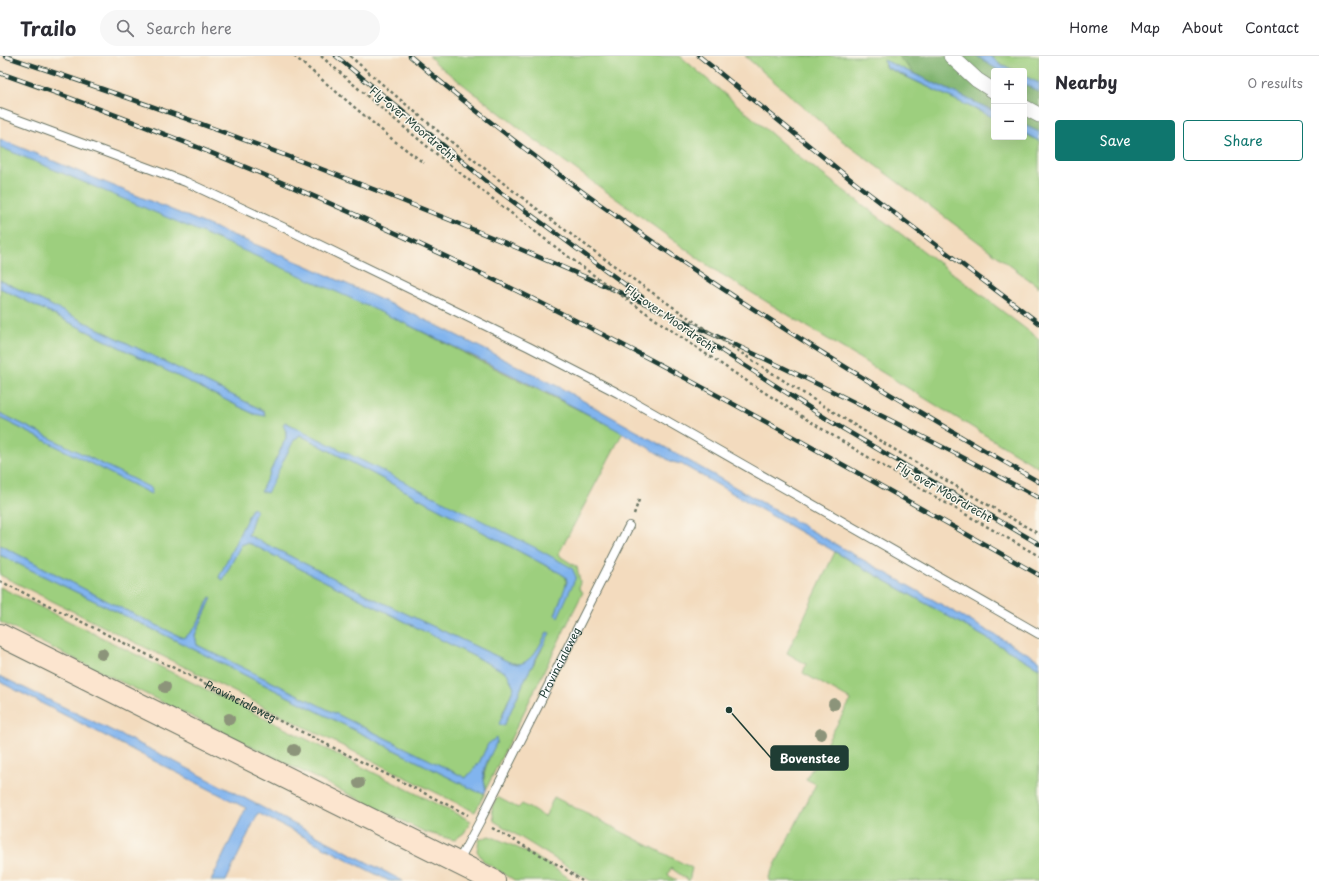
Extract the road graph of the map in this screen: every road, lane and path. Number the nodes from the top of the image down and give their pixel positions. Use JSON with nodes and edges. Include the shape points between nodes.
{"nodes":[{"id":1,"x":294,"y":56,"type":"edge"},
{"id":2,"x":321,"y":56,"type":"edge"},
{"id":3,"x":350,"y":56,"type":"edge"},
{"id":4,"x":951,"y":56,"type":"edge"},
{"id":5,"x":991,"y":88,"type":"edge"},
{"id":6,"x":1027,"y":108,"type":"edge"},
{"id":7,"x":0,"y":113,"type":"edge"},
{"id":8,"x":1039,"y":114,"type":"edge"},
{"id":9,"x":424,"y":163,"type":"dead end"},
{"id":10,"x":640,"y":497,"type":"dead end"},
{"id":11,"x":629,"y":526,"type":"joint"},
{"id":12,"x":1039,"y":534,"type":"edge"},
{"id":13,"x":1039,"y":556,"type":"edge"},
{"id":14,"x":0,"y":582,"type":"edge"},
{"id":15,"x":0,"y":634,"type":"edge"},
{"id":16,"x":1039,"y":634,"type":"edge"},
{"id":17,"x":480,"y":821,"type":"junction"},
{"id":18,"x":458,"y":862,"type":"junction"},
{"id":19,"x":494,"y":881,"type":"edge"},
{"id":20,"x":582,"y":881,"type":"edge"}],
"edges":[{"from":1,"to":9,"type":"path"},
{"from":2,"to":13,"type":"path","name":"Fly-over Moordrecht","bridge":true,"via":[[486,194],[648,314],[824,430]]},
{"from":3,"to":12,"type":"path","bridge":true,"via":[[498,178],[660,299],[834,414]]},
{"from":4,"to":5,"type":"street","via":[[977,80]]},
{"from":6,"to":8,"type":"street"},
{"from":7,"to":16,"type":"lane","via":[[186,182],[529,347],[618,393]]},
{"from":10,"to":11,"type":"path"},
{"from":11,"to":17,"type":"lane","name":"Provincialeweg"},
{"from":14,"to":17,"type":"path","name":"Provincialeweg"},
{"from":15,"to":18,"type":"main road"},
{"from":17,"to":18,"type":"lane","name":"Provincialeweg"},
{"from":17,"to":20,"type":"path","name":"Provincialeweg"},
{"from":18,"to":19,"type":"main road"}]}
